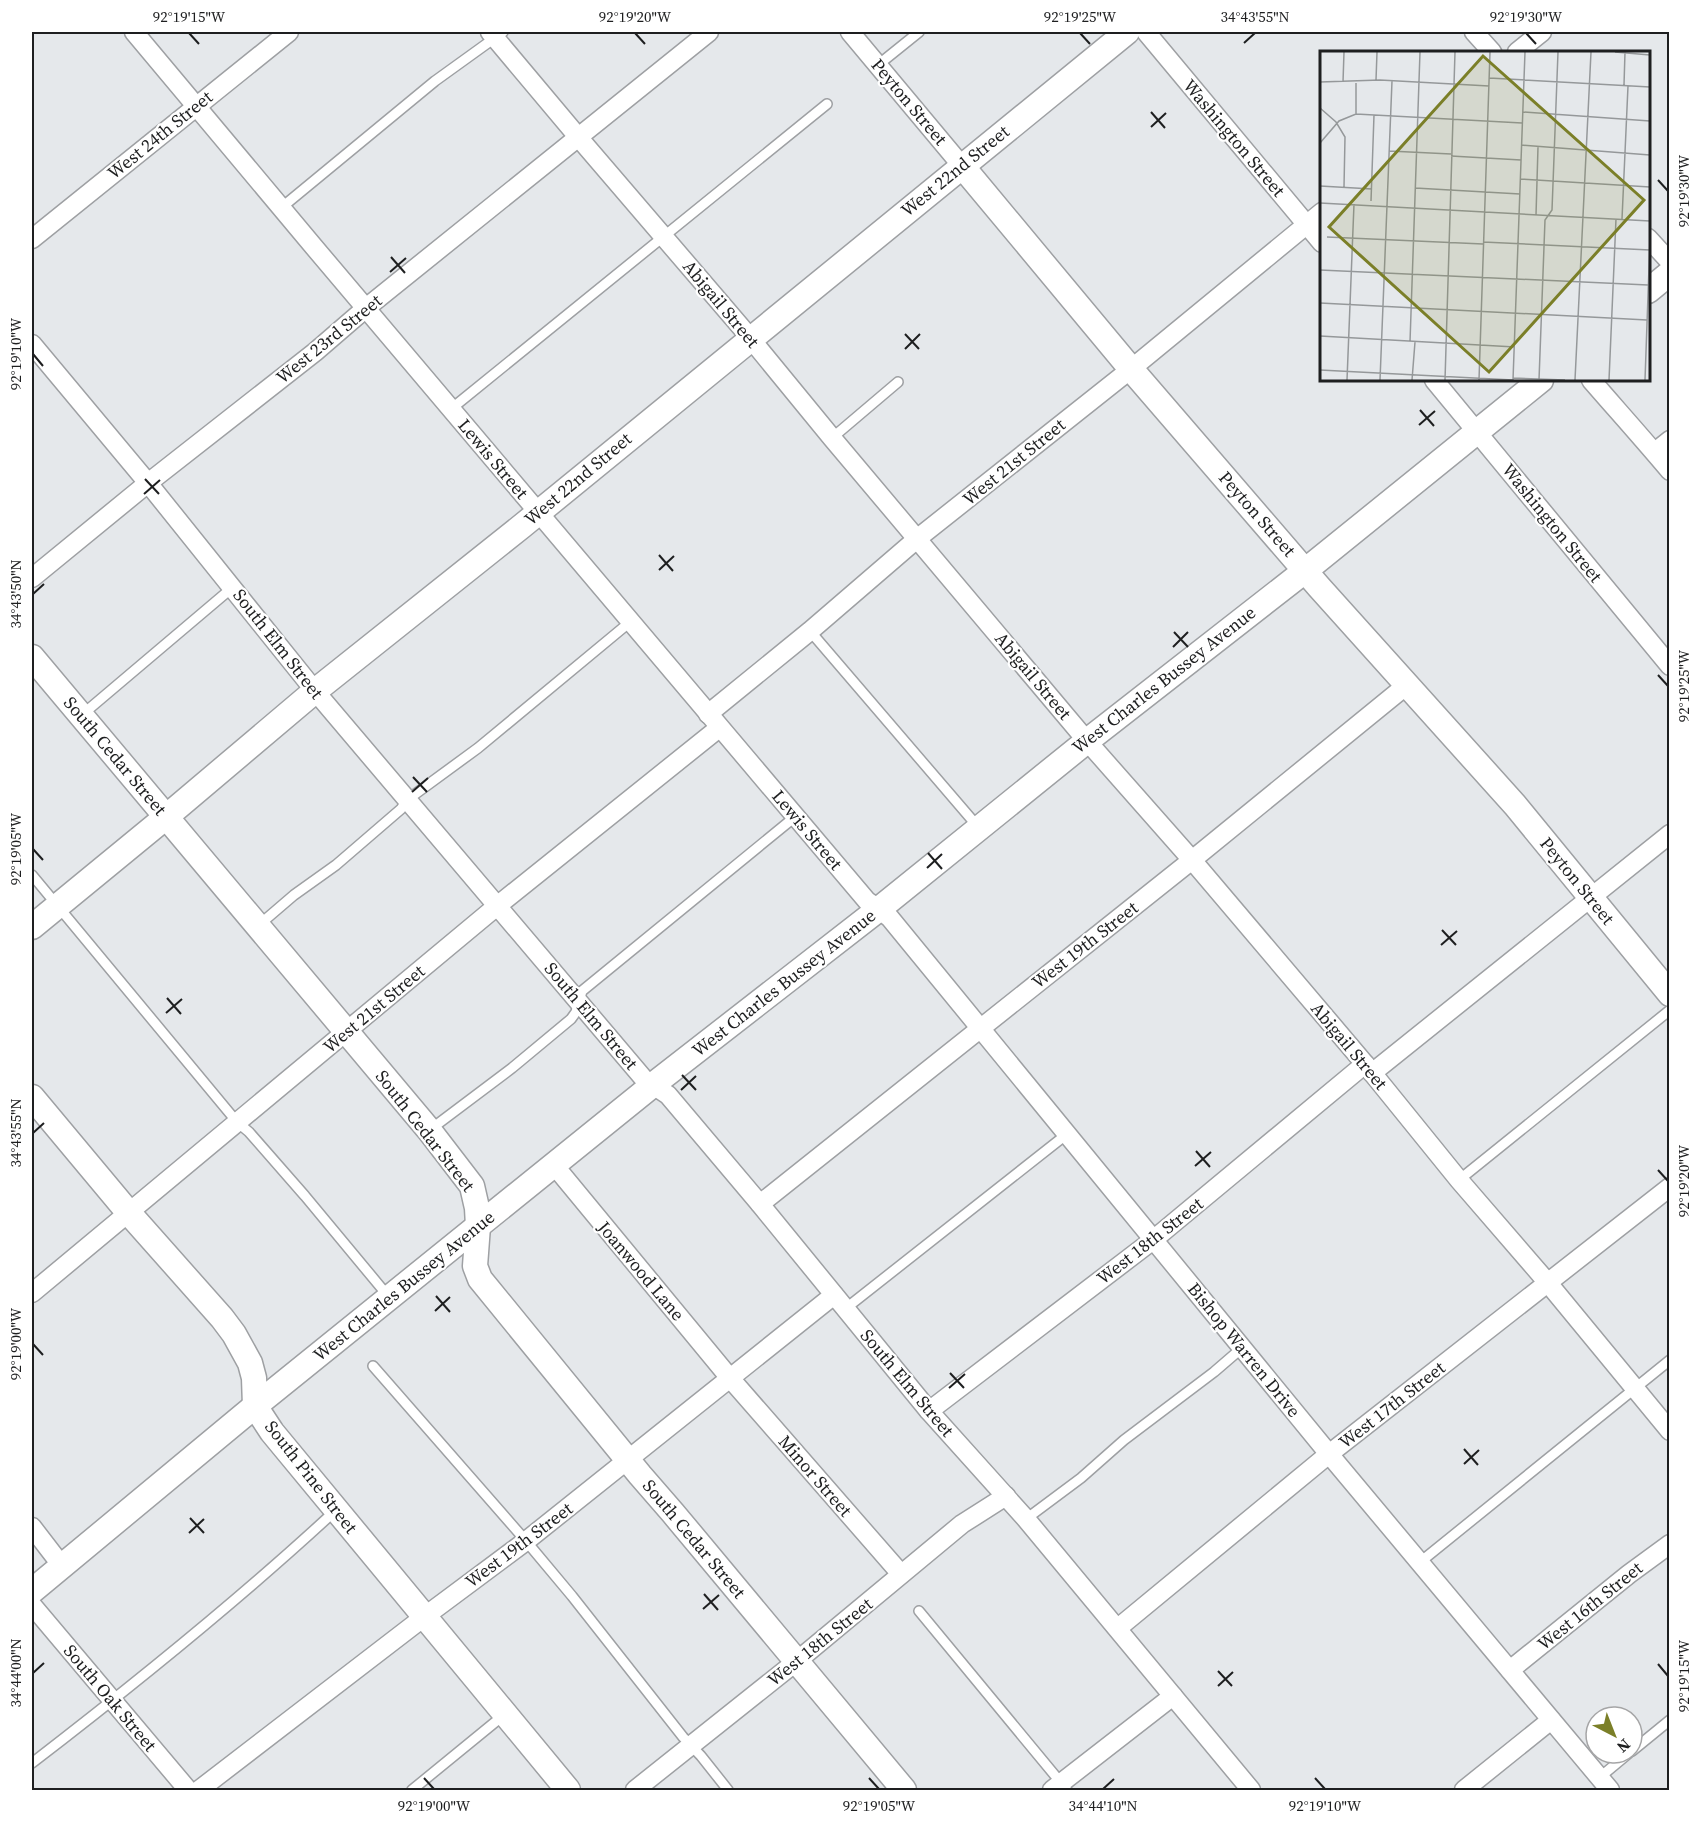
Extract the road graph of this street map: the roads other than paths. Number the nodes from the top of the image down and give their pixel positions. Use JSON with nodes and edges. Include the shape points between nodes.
{"nodes":[{"id":1,"x":134,"y":32,"type":"edge"},
{"id":2,"x":289,"y":32,"type":"edge"},
{"id":3,"x":709,"y":32,"type":"edge"},
{"id":4,"x":850,"y":32,"type":"edge"},
{"id":5,"x":919,"y":32,"type":"edge"},
{"id":6,"x":1127,"y":32,"type":"edge"},
{"id":7,"x":1146,"y":32,"type":"edge"},
{"id":8,"x":1474,"y":32,"type":"edge"},
{"id":9,"x":1542,"y":32,"type":"edge"},
{"id":10,"x":497,"y":34,"type":"edge"},
{"id":11,"x":1491,"y":51,"type":"edge"},
{"id":12,"x":1518,"y":51,"type":"edge"},
{"id":13,"x":878,"y":65,"type":"junction"},
{"id":14,"x":827,"y":104,"type":"dead end"},
{"id":15,"x":197,"y":105,"type":"junction"},
{"id":16,"x":579,"y":138,"type":"junction"},
{"id":17,"x":962,"y":166,"type":"junction"},
{"id":18,"x":281,"y":208,"type":"junction"},
{"id":19,"x":1320,"y":214,"type":"edge"},
{"id":20,"x":1306,"y":225,"type":"junction"},
{"id":21,"x":664,"y":237,"type":"junction"},
{"id":22,"x":32,"y":239,"type":"edge"},
{"id":23,"x":1650,"y":240,"type":"edge"},
{"id":24,"x":1320,"y":241,"type":"edge"},
{"id":25,"x":1670,"y":262,"type":"edge"},
{"id":26,"x":1670,"y":273,"type":"edge"},
{"id":27,"x":1650,"y":289,"type":"edge"},
{"id":28,"x":366,"y":309,"type":"junction"},
{"id":29,"x":750,"y":338,"type":"junction"},
{"id":30,"x":32,"y":344,"type":"edge"},
{"id":31,"x":1131,"y":369,"type":"junction"},
{"id":32,"x":1435,"y":381,"type":"edge"},
{"id":33,"x":1540,"y":381,"type":"edge"},
{"id":34,"x":1592,"y":381,"type":"edge"},
{"id":35,"x":898,"y":382,"type":"dead end"},
{"id":36,"x":451,"y":409,"type":"junction"},
{"id":37,"x":1478,"y":432,"type":"junction"},
{"id":38,"x":832,"y":438,"type":"junction"},
{"id":39,"x":1670,"y":440,"type":"edge"},
{"id":40,"x":1655,"y":452,"type":"junction"},
{"id":41,"x":1670,"y":471,"type":"edge"},
{"id":42,"x":148,"y":483,"type":"junction"},
{"id":43,"x":538,"y":512,"type":"junction"},
{"id":44,"x":918,"y":538,"type":"junction"},
{"id":45,"x":1306,"y":570,"type":"junction"},
{"id":46,"x":32,"y":578,"type":"edge"},
{"id":47,"x":233,"y":587,"type":"junction"},
{"id":48,"x":630,"y":622,"type":"junction"},
{"id":49,"x":810,"y":631,"type":"junction"},
{"id":50,"x":32,"y":657,"type":"edge"},
{"id":51,"x":1670,"y":666,"type":"edge"},
{"id":52,"x":1408,"y":684,"type":"junction"},
{"id":53,"x":315,"y":691,"type":"junction"},
{"id":54,"x":81,"y":716,"type":"junction"},
{"id":55,"x":713,"y":721,"type":"junction"},
{"id":56,"x":1087,"y":741,"type":"junction"},
{"id":57,"x":407,"y":800,"type":"junction"},
{"id":58,"x":796,"y":816,"type":"junction"},
{"id":59,"x":166,"y":817,"type":"junction"},
{"id":60,"x":979,"y":828,"type":"junction"},
{"id":61,"x":1670,"y":834,"type":"edge"},
{"id":62,"x":1192,"y":860,"type":"junction"},
{"id":63,"x":32,"y":875,"type":"edge"},
{"id":64,"x":1591,"y":898,"type":"junction"},
{"id":65,"x":57,"y":906,"type":"junction"},
{"id":66,"x":497,"y":906,"type":"junction"},
{"id":67,"x":879,"y":909,"type":"junction"},
{"id":68,"x":258,"y":926,"type":"junction"},
{"id":69,"x":32,"y":927,"type":"edge"},
{"id":70,"x":1670,"y":994,"type":"edge"},
{"id":71,"x":578,"y":1001,"type":"junction"},
{"id":72,"x":1670,"y":1010,"type":"edge"},
{"id":73,"x":981,"y":1028,"type":"junction"},
{"id":74,"x":346,"y":1032,"type":"junction"},
{"id":75,"x":1368,"y":1068,"type":"junction"},
{"id":76,"x":654,"y":1084,"type":"junction"},
{"id":77,"x":32,"y":1098,"type":"edge"},
{"id":78,"x":237,"y":1122,"type":"junction"},
{"id":79,"x":429,"y":1130,"type":"junction"},
{"id":80,"x":1067,"y":1134,"type":"junction"},
{"id":81,"x":554,"y":1165,"type":"junction"},
{"id":82,"x":1459,"y":1180,"type":"junction"},
{"id":83,"x":1670,"y":1187,"type":"edge"},
{"id":84,"x":760,"y":1204,"type":"junction"},
{"id":85,"x":128,"y":1212,"type":"junction"},
{"id":86,"x":478,"y":1226,"type":"junction"},
{"id":87,"x":1153,"y":1240,"type":"junction"},
{"id":88,"x":1548,"y":1283,"type":"junction"},
{"id":89,"x":32,"y":1293,"type":"edge"},
{"id":90,"x":389,"y":1298,"type":"junction"},
{"id":91,"x":839,"y":1302,"type":"junction"},
{"id":92,"x":1243,"y":1347,"type":"junction"},
{"id":93,"x":1670,"y":1360,"type":"edge"},
{"id":94,"x":373,"y":1366,"type":"dead end"},
{"id":95,"x":729,"y":1377,"type":"junction"},
{"id":96,"x":1634,"y":1389,"type":"junction"},
{"id":97,"x":255,"y":1406,"type":"junction"},
{"id":98,"x":929,"y":1411,"type":"junction"},
{"id":99,"x":1670,"y":1431,"type":"edge"},
{"id":100,"x":1329,"y":1454,"type":"junction"},
{"id":101,"x":628,"y":1460,"type":"junction"},
{"id":102,"x":1006,"y":1496,"type":"junction"},
{"id":103,"x":336,"y":1510,"type":"junction"},
{"id":104,"x":1026,"y":1519,"type":"junction"},
{"id":105,"x":32,"y":1527,"type":"edge"},
{"id":106,"x":526,"y":1541,"type":"junction"},
{"id":107,"x":1670,"y":1544,"type":"edge"},
{"id":108,"x":1419,"y":1563,"type":"junction"},
{"id":109,"x":63,"y":1566,"type":"junction"},
{"id":110,"x":902,"y":1574,"type":"junction"},
{"id":111,"x":32,"y":1591,"type":"edge"},
{"id":112,"x":32,"y":1605,"type":"edge"},
{"id":113,"x":920,"y":1611,"type":"dead end"},
{"id":114,"x":424,"y":1617,"type":"junction"},
{"id":115,"x":1118,"y":1628,"type":"junction"},
{"id":116,"x":797,"y":1661,"type":"junction"},
{"id":117,"x":1510,"y":1670,"type":"junction"},
{"id":118,"x":1173,"y":1696,"type":"junction"},
{"id":119,"x":112,"y":1701,"type":"junction"},
{"id":120,"x":505,"y":1714,"type":"junction"},
{"id":121,"x":1551,"y":1720,"type":"junction"},
{"id":122,"x":1670,"y":1720,"type":"edge"},
{"id":123,"x":1644,"y":1741,"type":"edge"},
{"id":124,"x":690,"y":1746,"type":"junction"},
{"id":125,"x":32,"y":1763,"type":"edge"},
{"id":126,"x":1620,"y":1765,"type":"edge"},
{"id":127,"x":1604,"y":1784,"type":"edge"},
{"id":128,"x":1060,"y":1788,"type":"edge"},
{"id":129,"x":188,"y":1791,"type":"edge"},
{"id":130,"x":199,"y":1791,"type":"edge"},
{"id":131,"x":412,"y":1791,"type":"edge"},
{"id":132,"x":568,"y":1791,"type":"edge"},
{"id":133,"x":636,"y":1791,"type":"edge"},
{"id":134,"x":728,"y":1791,"type":"edge"},
{"id":135,"x":904,"y":1791,"type":"edge"},
{"id":136,"x":1251,"y":1791,"type":"edge"},
{"id":137,"x":1464,"y":1791,"type":"edge"}],
"edges":[{"from":1,"to":15,"type":"street","name":"Lewis Street"},
{"from":2,"to":15,"type":"street","name":"West 24th Street"},
{"from":3,"to":16,"type":"street","name":"West 23rd Street"},
{"from":4,"to":13,"type":"street","name":"Peyton Street"},
{"from":5,"to":13,"type":"lane"},
{"from":6,"to":17,"type":"street","name":"West 22nd Street"},
{"from":7,"to":20,"type":"street","name":"Washington Street"},
{"from":8,"to":11,"type":"street"},
{"from":9,"to":12,"type":"street"},
{"from":10,"to":16,"type":"street","name":"Abigail Street"},
{"from":10,"to":18,"type":"lane"},
{"from":13,"to":17,"type":"street","name":"Peyton Street"},
{"from":14,"to":21,"type":"lane"},
{"from":15,"to":18,"type":"street","name":"Lewis Street"},
{"from":15,"to":22,"type":"street","name":"West 24th Street"},
{"from":16,"to":21,"type":"street","name":"Abigail Street"},
{"from":16,"to":28,"type":"street","name":"West 23rd Street"},
{"from":17,"to":29,"type":"street","name":"West 22nd Street"},
{"from":17,"to":31,"type":"street","name":"Peyton Street"},
{"from":18,"to":28,"type":"street","name":"Lewis Street"},
{"from":19,"to":20,"type":"street","name":"West 21st Street"},
{"from":20,"to":24,"type":"street","name":"Washington Street"},
{"from":20,"to":31,"type":"street","name":"West 21st Street"},
{"from":21,"to":29,"type":"street","name":"Abigail Street"},
{"from":21,"to":36,"type":"lane"},
{"from":23,"to":25,"type":"street"},
{"from":26,"to":27,"type":"street"},
{"from":28,"to":36,"type":"street","name":"Lewis Street"},
{"from":28,"to":42,"type":"street","name":"West 23rd Street"},
{"from":29,"to":38,"type":"street","name":"Abigail Street"},
{"from":29,"to":43,"type":"street","name":"West 22nd Street"},
{"from":30,"to":42,"type":"street","name":"South Elm Street"},
{"from":31,"to":44,"type":"street","name":"West 21st Street"},
{"from":31,"to":45,"type":"street","name":"Peyton Street"},
{"from":32,"to":37,"type":"street","name":"Washington Street"},
{"from":33,"to":37,"type":"street","name":"West Charles Bussey Avenue"},
{"from":34,"to":40,"type":"street"},
{"from":35,"to":38,"type":"lane"},
{"from":36,"to":43,"type":"street","name":"Lewis Street"},
{"from":37,"to":45,"type":"street","name":"West Charles Bussey Avenue"},
{"from":37,"to":51,"type":"street","name":"Washington Street"},
{"from":38,"to":44,"type":"street","name":"Abigail Street"},
{"from":39,"to":40,"type":"street"},
{"from":40,"to":41,"type":"street"},
{"from":42,"to":46,"type":"street","name":"West 23rd Street"},
{"from":42,"to":47,"type":"street","name":"South Elm Street"},
{"from":43,"to":48,"type":"street","name":"Lewis Street"},
{"from":43,"to":53,"type":"street","name":"West 22nd Street"},
{"from":44,"to":49,"type":"street","name":"West 21st Street"},
{"from":44,"to":56,"type":"street","name":"Abigail Street"},
{"from":45,"to":52,"type":"street","name":"Peyton Street"},
{"from":45,"to":56,"type":"street","name":"West Charles Bussey Avenue"},
{"from":47,"to":53,"type":"street","name":"South Elm Street"},
{"from":47,"to":54,"type":"lane"},
{"from":48,"to":55,"type":"street","name":"Lewis Street"},
{"from":48,"to":57,"type":"lane","via":[[478,748]]},
{"from":49,"to":55,"type":"street","name":"West 21st Street"},
{"from":49,"to":60,"type":"lane"},
{"from":50,"to":54,"type":"street","name":"South Cedar Street"},
{"from":52,"to":62,"type":"street","name":"West 19th Street"},
{"from":52,"to":64,"type":"street","name":"Peyton Street"},
{"from":53,"to":57,"type":"street","name":"South Elm Street"},
{"from":53,"to":59,"type":"street","name":"West 22nd Street"},
{"from":54,"to":59,"type":"street","name":"South Cedar Street"},
{"from":55,"to":58,"type":"street","name":"Lewis Street"},
{"from":55,"to":66,"type":"street","name":"West 21st Street"},
{"from":56,"to":60,"type":"street","name":"West Charles Bussey Avenue"},
{"from":56,"to":62,"type":"street","name":"Abigail Street"},
{"from":57,"to":66,"type":"street","name":"South Elm Street"},
{"from":57,"to":68,"type":"lane","via":[[336,865],[294,894]]},
{"from":58,"to":67,"type":"street","name":"Lewis Street","via":[[867,901]]},
{"from":58,"to":71,"type":"lane","via":[[582,991]]},
{"from":59,"to":65,"type":"street","name":"West 22nd Street"},
{"from":59,"to":68,"type":"street","name":"South Cedar Street"},
{"from":60,"to":67,"type":"street","name":"West Charles Bussey Avenue"},
{"from":61,"to":64,"type":"street","name":"West 18th Street"},
{"from":62,"to":73,"type":"street","name":"West 19th Street"},
{"from":62,"to":75,"type":"street","name":"Abigail Street"},
{"from":63,"to":65,"type":"lane"},
{"from":64,"to":70,"type":"street","name":"Peyton Street"},
{"from":64,"to":75,"type":"street","name":"West 18th Street"},
{"from":65,"to":69,"type":"street","name":"West 22nd Street"},
{"from":65,"to":78,"type":"lane"},
{"from":66,"to":71,"type":"street","name":"South Elm Street"},
{"from":66,"to":74,"type":"street","name":"West 21st Street"},
{"from":67,"to":73,"type":"street","name":"Bishop Warren Drive"},
{"from":67,"to":76,"type":"street","name":"West Charles Bussey Avenue"},
{"from":68,"to":74,"type":"street","name":"South Cedar Street"},
{"from":71,"to":76,"type":"street","name":"South Elm Street","via":[[644,1079]]},
{"from":71,"to":79,"type":"lane","via":[[571,1019]]},
{"from":72,"to":82,"type":"lane"},
{"from":73,"to":80,"type":"street","name":"Bishop Warren Drive"},
{"from":73,"to":84,"type":"street","name":"West 19th Street"},
{"from":74,"to":78,"type":"street","name":"West 21st Street"},
{"from":74,"to":79,"type":"street","name":"South Cedar Street"},
{"from":75,"to":82,"type":"street","name":"Abigail Street"},
{"from":75,"to":87,"type":"street","name":"West 18th Street"},
{"from":76,"to":81,"type":"street","name":"West Charles Bussey Avenue"},
{"from":76,"to":84,"type":"street","name":"South Elm Street","via":[[668,1095]]},
{"from":77,"to":85,"type":"street","name":"South Pine Street"},
{"from":78,"to":85,"type":"street","name":"West 21st Street"},
{"from":78,"to":90,"type":"lane"},
{"from":79,"to":86,"type":"street","name":"South Cedar Street","via":[[472,1186],[477,1199]]},
{"from":80,"to":87,"type":"street","name":"Bishop Warren Drive"},
{"from":80,"to":91,"type":"lane"},
{"from":81,"to":86,"type":"street","name":"West Charles Bussey Avenue"},
{"from":81,"to":95,"type":"street","name":"Joanwood Lane"},
{"from":82,"to":88,"type":"street","name":"Abigail Street"},
{"from":83,"to":88,"type":"street","name":"West 17th Street"},
{"from":84,"to":91,"type":"street","name":"South Elm Street"},
{"from":85,"to":89,"type":"street","name":"West 21st Street"},
{"from":85,"to":97,"type":"street","name":"South Pine Street","via":[[234,1334],[250,1363]]},
{"from":86,"to":90,"type":"street","name":"West Charles Bussey Avenue"},
{"from":86,"to":101,"type":"street","name":"South Cedar Street","via":[[475,1266],[480,1279]]},
{"from":87,"to":92,"type":"street","name":"Bishop Warren Drive"},
{"from":87,"to":98,"type":"street","name":"West 18th Street"},
{"from":88,"to":96,"type":"street","name":"Abigail Street"},
{"from":88,"to":100,"type":"street","name":"West 17th Street"},
{"from":90,"to":97,"type":"street","name":"West Charles Bussey Avenue"},
{"from":91,"to":95,"type":"street","name":"West 19th Street"},
{"from":91,"to":98,"type":"street","name":"South Elm Street"},
{"from":92,"to":100,"type":"street","name":"Bishop Warren Drive"},
{"from":92,"to":104,"type":"lane"},
{"from":93,"to":96,"type":"lane"},
{"from":94,"to":106,"type":"lane"},
{"from":95,"to":101,"type":"street","name":"West 19th Street"},
{"from":95,"to":110,"type":"street","name":"Minor Street"},
{"from":96,"to":99,"type":"street","name":"Abigail Street"},
{"from":96,"to":108,"type":"lane"},
{"from":97,"to":103,"type":"street","name":"South Pine Street"},
{"from":97,"to":109,"type":"street","name":"West Charles Bussey Avenue"},
{"from":98,"to":102,"type":"street","name":"South Elm Street"},
{"from":100,"to":108,"type":"street","name":"Bishop Warren Drive"},
{"from":100,"to":115,"type":"street","name":"West 17th Street"},
{"from":101,"to":106,"type":"street","name":"West 19th Street"},
{"from":101,"to":116,"type":"street","name":"South Cedar Street"},
{"from":102,"to":104,"type":"street","name":"South Elm Street"},
{"from":102,"to":110,"type":"street","name":"West 18th Street","via":[[962,1524]]},
{"from":103,"to":114,"type":"street","name":"South Pine Street"},
{"from":103,"to":119,"type":"lane"},
{"from":104,"to":115,"type":"street","name":"South Elm Street"},
{"from":105,"to":109,"type":"street"},
{"from":106,"to":114,"type":"street","name":"West 19th Street"},
{"from":106,"to":124,"type":"lane"},
{"from":107,"to":117,"type":"street","name":"West 16th Street"},
{"from":108,"to":117,"type":"street","name":"Bishop Warren Drive"},
{"from":109,"to":111,"type":"street","name":"West Charles Bussey Avenue"},
{"from":110,"to":116,"type":"street","name":"West 18th Street"},
{"from":112,"to":119,"type":"street","name":"South Oak Street"},
{"from":113,"to":128,"type":"lane"},
{"from":114,"to":120,"type":"street","name":"South Pine Street"},
{"from":114,"to":130,"type":"street","name":"West 19th Street"},
{"from":115,"to":118,"type":"street","name":"South Elm Street"},
{"from":116,"to":124,"type":"street","name":"West 18th Street"},
{"from":116,"to":135,"type":"street","name":"South Cedar Street"},
{"from":117,"to":121,"type":"street","name":"Bishop Warren Drive"},
{"from":118,"to":128,"type":"street"},
{"from":118,"to":136,"type":"street","name":"South Elm Street"},
{"from":119,"to":125,"type":"lane"},
{"from":119,"to":129,"type":"street","name":"South Oak Street"},
{"from":120,"to":131,"type":"lane"},
{"from":120,"to":132,"type":"street","name":"South Pine Street"},
{"from":121,"to":127,"type":"street","name":"Bishop Warren Drive"},
{"from":121,"to":137,"type":"street"},
{"from":122,"to":123,"type":"lane"},
{"from":124,"to":133,"type":"street","name":"West 18th Street"},
{"from":124,"to":134,"type":"lane"},
{"from":126,"to":127,"type":"lane"}]}
